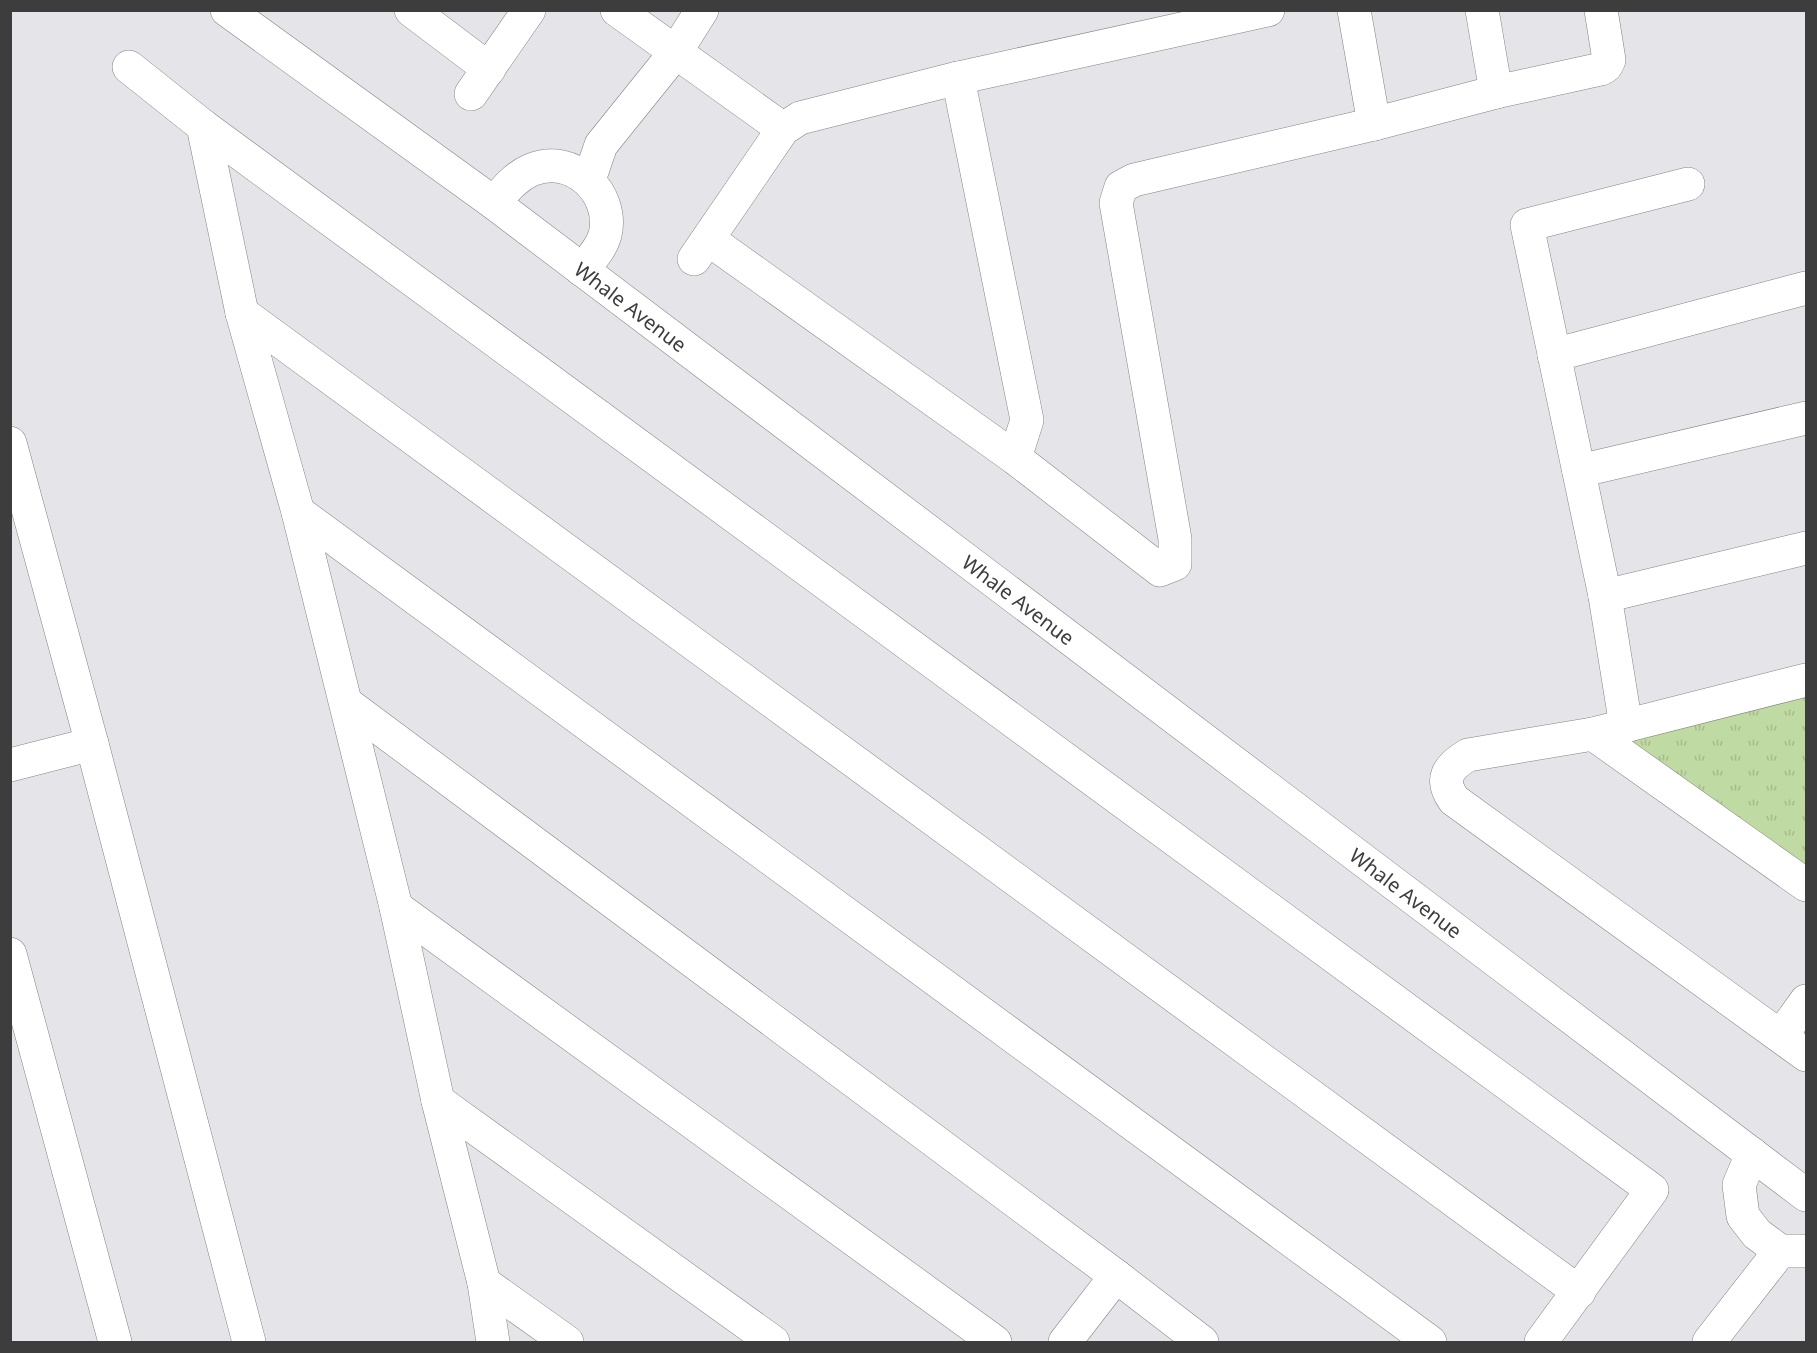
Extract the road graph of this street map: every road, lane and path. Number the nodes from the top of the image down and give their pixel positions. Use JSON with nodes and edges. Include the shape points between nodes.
{"nodes":[{"id":1,"x":227,"y":10,"type":"edge"},
{"id":2,"x":411,"y":10,"type":"edge"},
{"id":3,"x":530,"y":10,"type":"edge"},
{"id":4,"x":617,"y":10,"type":"edge"},
{"id":5,"x":702,"y":10,"type":"edge"},
{"id":6,"x":1268,"y":10,"type":"edge"},
{"id":7,"x":1354,"y":10,"type":"edge"},
{"id":8,"x":1482,"y":10,"type":"edge"},
{"id":9,"x":1601,"y":10,"type":"edge"},
{"id":10,"x":675,"y":53,"type":"junction"},
{"id":11,"x":129,"y":67,"type":"dead end"},
{"id":12,"x":958,"y":78,"type":"junction"},
{"id":13,"x":1496,"y":92,"type":"junction"},
{"id":14,"x":1374,"y":124,"type":"junction"},
{"id":15,"x":203,"y":126,"type":"junction"},
{"id":16,"x":783,"y":129,"type":"junction"},
{"id":17,"x":589,"y":180,"type":"junction"},
{"id":18,"x":1688,"y":184,"type":"dead end"},
{"id":19,"x":494,"y":203,"type":"junction"},
{"id":20,"x":582,"y":270,"type":"junction"},
{"id":21,"x":1806,"y":288,"type":"edge"},
{"id":22,"x":242,"y":313,"type":"junction"},
{"id":23,"x":1554,"y":355,"type":"junction"},
{"id":24,"x":1806,"y":418,"type":"edge"},
{"id":25,"x":10,"y":443,"type":"edge"},
{"id":26,"x":1015,"y":458,"type":"junction"},
{"id":27,"x":1579,"y":471,"type":"junction"},
{"id":28,"x":298,"y":512,"type":"junction"},
{"id":29,"x":1806,"y":548,"type":"edge"},
{"id":30,"x":1605,"y":596,"type":"junction"},
{"id":31,"x":1806,"y":680,"type":"edge"},
{"id":32,"x":346,"y":703,"type":"junction"},
{"id":33,"x":1626,"y":726,"type":"junction"},
{"id":34,"x":1593,"y":734,"type":"junction"},
{"id":35,"x":92,"y":744,"type":"junction"},
{"id":36,"x":10,"y":765,"type":"edge"},
{"id":37,"x":1806,"y":885,"type":"edge"},
{"id":38,"x":396,"y":908,"type":"junction"},
{"id":39,"x":10,"y":954,"type":"edge"},
{"id":40,"x":1806,"y":1001,"type":"edge"},
{"id":41,"x":1781,"y":1036,"type":"junction"},
{"id":42,"x":1806,"y":1055,"type":"edge"},
{"id":43,"x":438,"y":1101,"type":"junction"},
{"id":44,"x":1752,"y":1154,"type":"junction"},
{"id":45,"x":1806,"y":1195,"type":"edge"},
{"id":46,"x":1793,"y":1251,"type":"edge"},
{"id":47,"x":1116,"y":1276,"type":"junction"},
{"id":48,"x":483,"y":1284,"type":"junction"},
{"id":49,"x":1579,"y":1292,"type":"junction"},
{"id":50,"x":115,"y":1342,"type":"edge"},
{"id":51,"x":249,"y":1342,"type":"edge"},
{"id":52,"x":493,"y":1342,"type":"edge"},
{"id":53,"x":567,"y":1342,"type":"edge"},
{"id":54,"x":773,"y":1342,"type":"edge"},
{"id":55,"x":995,"y":1342,"type":"edge"},
{"id":56,"x":1065,"y":1342,"type":"edge"},
{"id":57,"x":1202,"y":1342,"type":"edge"},
{"id":58,"x":1430,"y":1342,"type":"edge"},
{"id":59,"x":1541,"y":1342,"type":"edge"},
{"id":60,"x":1709,"y":1342,"type":"edge"}],
"edges":[{"from":1,"to":19,"type":"street","name":"Whale Avenue"},
{"from":2,"to":3,"type":"street","via":[[480,81]]},
{"from":4,"to":10,"type":"street"},
{"from":5,"to":10,"type":"street"},
{"from":6,"to":12,"type":"street"},
{"from":7,"to":14,"type":"street"},
{"from":8,"to":13,"type":"street"},
{"from":9,"to":13,"type":"street","via":[[1609,60],[1606,66]]},
{"from":10,"to":16,"type":"street"},
{"from":10,"to":17,"type":"street","via":[[601,145]]},
{"from":11,"to":15,"type":"street"},
{"from":12,"to":16,"type":"street","via":[[800,118]]},
{"from":12,"to":26,"type":"street","via":[[1027,420]]},
{"from":13,"to":14,"type":"street"},
{"from":14,"to":26,"type":"street","via":[[1134,180],[1121,187],[1116,203],[1175,539],[1175,564],[1160,570]]},
{"from":15,"to":22,"type":"street"},
{"from":15,"to":49,"type":"street","via":[[1652,1190]]},
{"from":16,"to":26,"type":"street","via":[[701,249]]},
{"from":17,"to":19,"type":"street","via":[[562,167],[534,168],[509,184]]},
{"from":17,"to":20,"type":"street","via":[[598,192],[607,221],[598,250]]},
{"from":18,"to":23,"type":"street","via":[[1527,225]]},
{"from":19,"to":20,"type":"street","name":"Whale Avenue"},
{"from":20,"to":44,"type":"street","name":"Whale Avenue"},
{"from":21,"to":23,"type":"street"},
{"from":22,"to":28,"type":"street"},
{"from":22,"to":49,"type":"street"},
{"from":23,"to":27,"type":"street"},
{"from":24,"to":27,"type":"street"},
{"from":25,"to":35,"type":"street"},
{"from":27,"to":30,"type":"street"},
{"from":28,"to":32,"type":"street"},
{"from":28,"to":58,"type":"street"},
{"from":29,"to":30,"type":"street"},
{"from":30,"to":33,"type":"street"},
{"from":31,"to":33,"type":"street"},
{"from":32,"to":38,"type":"street"},
{"from":32,"to":47,"type":"street"},
{"from":33,"to":34,"type":"street"},
{"from":34,"to":37,"type":"street"},
{"from":34,"to":41,"type":"street","via":[[1468,755],[1456,762],[1446,776],[1447,789],[1454,800]]},
{"from":35,"to":36,"type":"street"},
{"from":35,"to":51,"type":"street"},
{"from":38,"to":43,"type":"street"},
{"from":38,"to":55,"type":"street"},
{"from":39,"to":50,"type":"street"},
{"from":40,"to":41,"type":"street"},
{"from":41,"to":42,"type":"street"},
{"from":43,"to":48,"type":"street"},
{"from":43,"to":54,"type":"street"},
{"from":44,"to":45,"type":"street","name":"Whale Avenue"},
{"from":44,"to":46,"type":"street","via":[[1739,1185],[1743,1216],[1757,1234]]},
{"from":46,"to":60,"type":"street"},
{"from":47,"to":56,"type":"street"},
{"from":47,"to":57,"type":"street"},
{"from":48,"to":52,"type":"street"},
{"from":48,"to":53,"type":"street"},
{"from":49,"to":59,"type":"street"}]}
